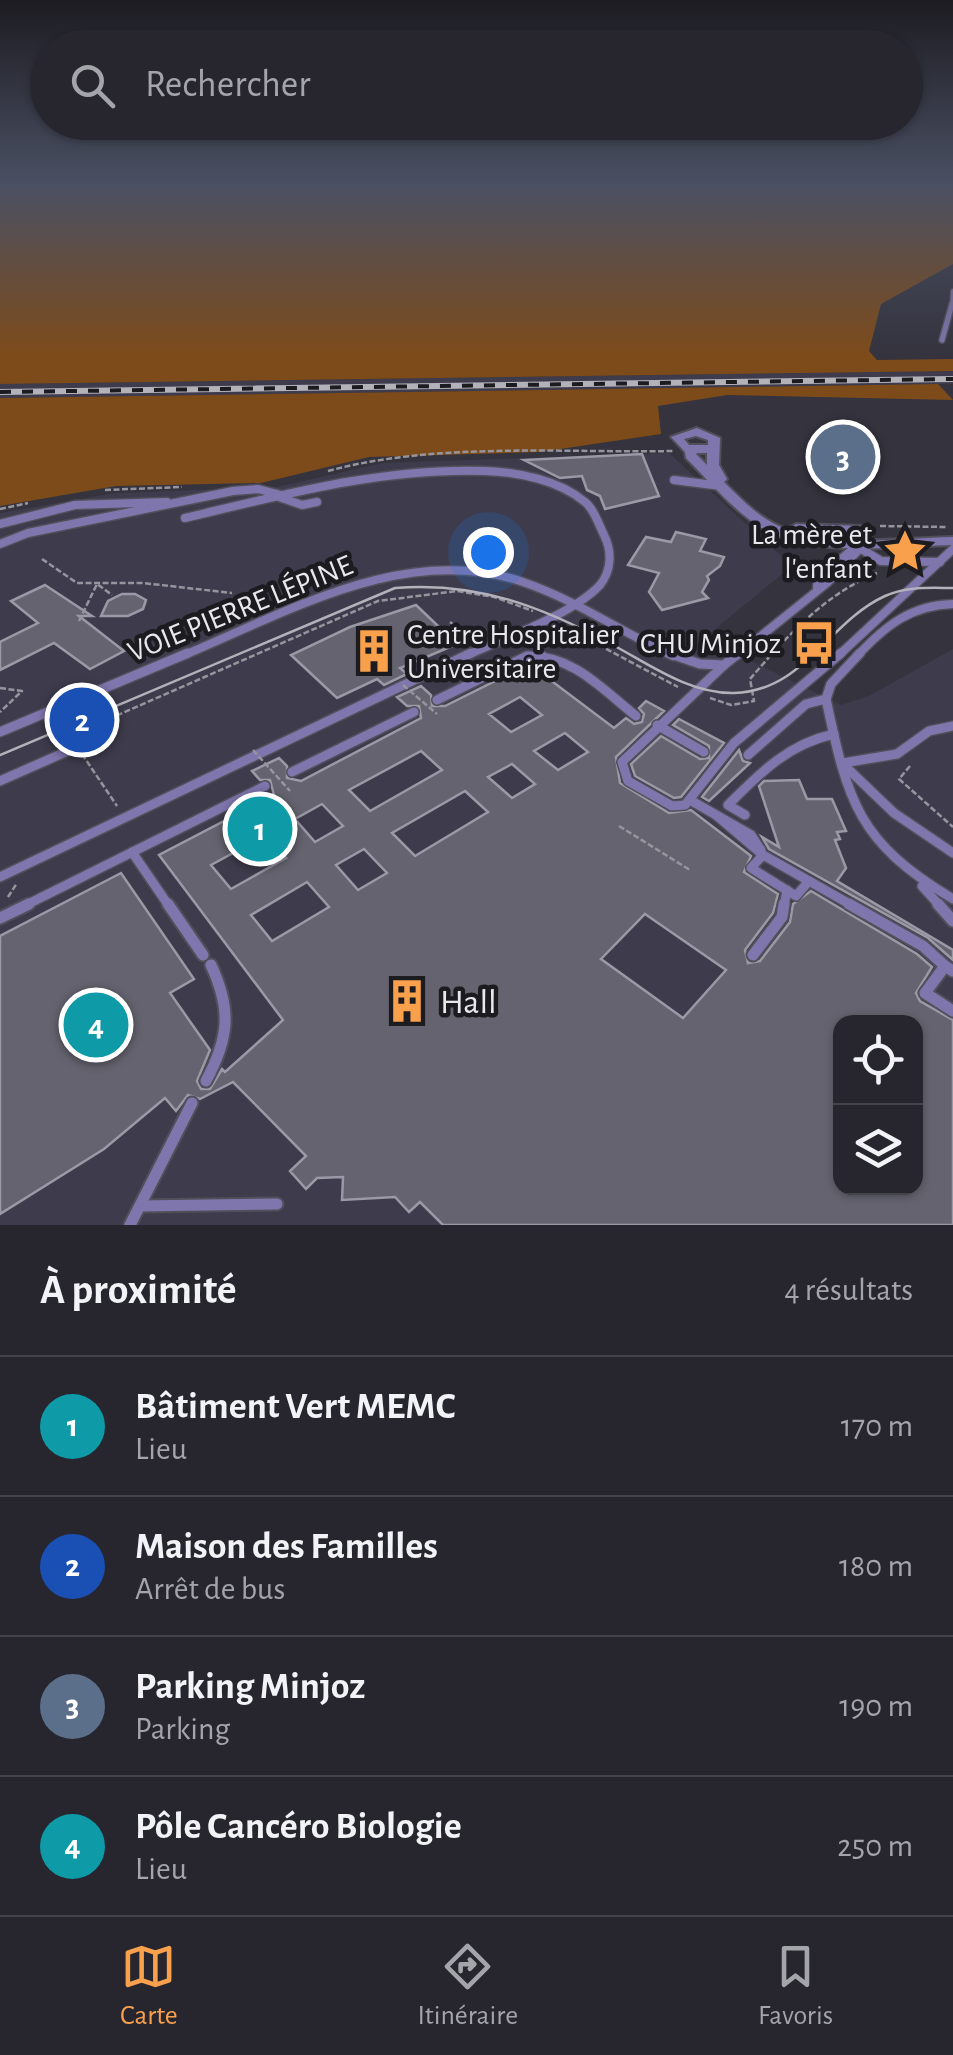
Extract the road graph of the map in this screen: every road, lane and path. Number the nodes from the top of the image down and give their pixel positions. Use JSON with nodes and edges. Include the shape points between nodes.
{"nodes":[{"id":1,"x":953,"y":291,"type":"edge"},
{"id":2,"x":942,"y":340,"type":"dead end"},
{"id":3,"x":711,"y":449,"type":"junction"},
{"id":4,"x":692,"y":450,"type":"junction"},
{"id":5,"x":674,"y":480,"type":"dead end"},
{"id":6,"x":726,"y":486,"type":"junction"},
{"id":7,"x":280,"y":497,"type":"junction"},
{"id":8,"x":182,"y":502,"type":"junction"},
{"id":9,"x":318,"y":502,"type":"dead end"},
{"id":10,"x":747,"y":506,"type":"junction"},
{"id":11,"x":185,"y":518,"type":"dead end"},
{"id":12,"x":0,"y":524,"type":"edge"},
{"id":13,"x":953,"y":529,"type":"edge"},
{"id":14,"x":872,"y":537,"type":"junction"},
{"id":15,"x":834,"y":540,"type":"junction"},
{"id":16,"x":0,"y":544,"type":"edge"},
{"id":17,"x":953,"y":545,"type":"edge"},
{"id":18,"x":851,"y":550,"type":"junction"},
{"id":19,"x":42,"y":559,"type":"dead end"},
{"id":20,"x":940,"y":562,"type":"junction"},
{"id":21,"x":887,"y":572,"type":"dead end"},
{"id":22,"x":97,"y":584,"type":"junction"},
{"id":23,"x":817,"y":587,"type":"junction"},
{"id":24,"x":232,"y":593,"type":"dead end"},
{"id":25,"x":112,"y":595,"type":"dead end"},
{"id":26,"x":575,"y":603,"type":"junction"},
{"id":27,"x":953,"y":604,"type":"edge"},
{"id":28,"x":885,"y":612,"type":"junction"},
{"id":29,"x":540,"y":614,"type":"dead end"},
{"id":30,"x":551,"y":620,"type":"dead end"},
{"id":31,"x":79,"y":621,"type":"dead end"},
{"id":32,"x":450,"y":622,"type":"dead end"},
{"id":33,"x":890,"y":626,"type":"junction"},
{"id":34,"x":484,"y":648,"type":"junction"},
{"id":35,"x":724,"y":665,"type":"junction"},
{"id":36,"x":403,"y":685,"type":"junction"},
{"id":37,"x":0,"y":688,"type":"edge"},
{"id":38,"x":681,"y":689,"type":"dead end"},
{"id":39,"x":702,"y":695,"type":"dead end"},
{"id":40,"x":826,"y":699,"type":"junction"},
{"id":41,"x":437,"y":700,"type":"dead end"},
{"id":42,"x":0,"y":712,"type":"edge"},
{"id":43,"x":414,"y":712,"type":"dead end"},
{"id":44,"x":437,"y":714,"type":"dead end"},
{"id":45,"x":636,"y":716,"type":"dead end"},
{"id":46,"x":657,"y":725,"type":"junction"},
{"id":47,"x":953,"y":726,"type":"edge"},
{"id":48,"x":0,"y":732,"type":"edge"},
{"id":49,"x":834,"y":734,"type":"junction"},
{"id":50,"x":70,"y":750,"type":"dead end"},
{"id":51,"x":255,"y":752,"type":"junction"},
{"id":52,"x":704,"y":752,"type":"dead end"},
{"id":53,"x":748,"y":755,"type":"dead end"},
{"id":54,"x":238,"y":764,"type":"junction"},
{"id":55,"x":843,"y":764,"type":"junction"},
{"id":56,"x":910,"y":766,"type":"dead end"},
{"id":57,"x":292,"y":772,"type":"dead end"},
{"id":58,"x":0,"y":781,"type":"edge"},
{"id":59,"x":265,"y":786,"type":"dead end"},
{"id":60,"x":290,"y":790,"type":"dead end"},
{"id":61,"x":690,"y":800,"type":"junction"},
{"id":62,"x":745,"y":814,"type":"dead end"},
{"id":63,"x":124,"y":816,"type":"junction"},
{"id":64,"x":620,"y":826,"type":"dead end"},
{"id":65,"x":953,"y":827,"type":"edge"},
{"id":66,"x":132,"y":852,"type":"junction"},
{"id":67,"x":764,"y":854,"type":"junction"},
{"id":68,"x":953,"y":854,"type":"edge"},
{"id":69,"x":690,"y":870,"type":"dead end"},
{"id":70,"x":0,"y":875,"type":"edge"},
{"id":71,"x":916,"y":878,"type":"junction"},
{"id":72,"x":809,"y":882,"type":"junction"},
{"id":73,"x":787,"y":890,"type":"junction"},
{"id":74,"x":953,"y":899,"type":"edge"},
{"id":75,"x":0,"y":918,"type":"edge"},
{"id":76,"x":953,"y":921,"type":"edge"},
{"id":77,"x":753,"y":955,"type":"dead end"},
{"id":78,"x":949,"y":969,"type":"edge"},
{"id":79,"x":953,"y":1010,"type":"edge"},
{"id":80,"x":206,"y":1081,"type":"dead end"},
{"id":81,"x":192,"y":1103,"type":"dead end"},
{"id":82,"x":277,"y":1204,"type":"dead end"},
{"id":83,"x":140,"y":1206,"type":"junction"},
{"id":84,"x":130,"y":1225,"type":"edge"}],
"edges":[{"from":1,"to":2,"type":"lane"},
{"from":3,"to":4,"type":"street"},
{"from":3,"to":4,"type":"street","via":[[716,441],[704,433],[677,437]]},
{"from":3,"to":6,"type":"street"},
{"from":4,"to":6,"type":"street"},
{"from":5,"to":6,"type":"lane"},
{"from":6,"to":10,"type":"street"},
{"from":7,"to":8,"type":"lane","via":[[233,491]]},
{"from":7,"to":9,"type":"lane","via":[[302,505]]},
{"from":7,"to":11,"type":"lane"},
{"from":7,"to":26,"type":"lane","via":[[412,472],[487,471],[552,482],[586,501],[609,544],[609,578]]},
{"from":8,"to":12,"type":"lane","via":[[76,505]]},
{"from":8,"to":16,"type":"lane"},
{"from":10,"to":14,"type":"street","via":[[786,526]]},
{"from":10,"to":15,"type":"street","via":[[786,534]]},
{"from":13,"to":14,"type":"street"},
{"from":13,"to":14,"type":"path"},
{"from":14,"to":15,"type":"street"},
{"from":14,"to":17,"type":"street"},
{"from":14,"to":18,"type":"lane"},
{"from":14,"to":20,"type":"lane","via":[[881,561]]},
{"from":14,"to":23,"type":"lane"},
{"from":15,"to":18,"type":"lane"},
{"from":17,"to":20,"type":"lane"},
{"from":18,"to":23,"type":"lane","via":[[818,578]]},
{"from":19,"to":22,"type":"path","via":[[77,583]]},
{"from":20,"to":28,"type":"lane"},
{"from":21,"to":39,"type":"path","via":[[858,579],[770,654],[750,679],[754,701],[731,705]]},
{"from":22,"to":24,"type":"path","via":[[143,582]]},
{"from":22,"to":25,"type":"path"},
{"from":22,"to":31,"type":"path"},
{"from":23,"to":35,"type":"lane"},
{"from":26,"to":34,"type":"lane"},
{"from":26,"to":35,"type":"lane","name":"VOIE PIERRE LÉPINE","via":[[681,659]]},
{"from":26,"to":48,"type":"lane","name":"VOIE PIERRE LÉPINE","via":[[525,581],[478,571],[377,577]]},
{"from":27,"to":33,"type":"lane","via":[[918,606]]},
{"from":28,"to":33,"type":"lane"},
{"from":28,"to":61,"type":"lane","via":[[734,743]]},
{"from":29,"to":63,"type":"path","via":[[473,591],[408,594],[70,736]]},
{"from":30,"to":38,"type":"path"},
{"from":32,"to":34,"type":"path"},
{"from":33,"to":40,"type":"lane","via":[[831,684]]},
{"from":34,"to":36,"type":"lane"},
{"from":35,"to":46,"type":"lane"},
{"from":36,"to":44,"type":"path","bridge":true},
{"from":36,"to":51,"type":"lane"},
{"from":37,"to":42,"type":"path","via":[[22,691]]},
{"from":40,"to":49,"type":"lane"},
{"from":40,"to":53,"type":"lane","via":[[806,704]]},
{"from":41,"to":45,"type":"lane","via":[[540,654],[562,658]]},
{"from":43,"to":57,"type":"lane"},
{"from":46,"to":52,"type":"lane"},
{"from":46,"to":61,"type":"lane","via":[[622,762],[621,772],[672,806]]},
{"from":47,"to":55,"type":"lane","via":[[930,732],[898,754]]},
{"from":49,"to":55,"type":"lane"},
{"from":49,"to":62,"type":"lane","via":[[772,760],[728,804]]},
{"from":50,"to":58,"type":"lane"},
{"from":51,"to":54,"type":"lane"},
{"from":51,"to":60,"type":"path","bridge":true},
{"from":54,"to":63,"type":"lane"},
{"from":54,"to":70,"type":"lane"},
{"from":55,"to":68,"type":"lane","via":[[894,814]]},
{"from":55,"to":71,"type":"lane","via":[[864,831]]},
{"from":56,"to":65,"type":"path","via":[[899,779]]},
{"from":59,"to":66,"type":"lane"},
{"from":61,"to":67,"type":"lane"},
{"from":63,"to":70,"type":"lane"},
{"from":64,"to":69,"type":"path"},
{"from":66,"to":75,"type":"lane"},
{"from":66,"to":80,"type":"lane","via":[[228,999],[227,1040]]},
{"from":67,"to":72,"type":"lane"},
{"from":67,"to":73,"type":"lane","via":[[750,868]]},
{"from":71,"to":74,"type":"lane"},
{"from":71,"to":76,"type":"lane"},
{"from":72,"to":73,"type":"lane","via":[[796,896]]},
{"from":72,"to":78,"type":"lane","via":[[923,946]]},
{"from":73,"to":77,"type":"lane","via":[[782,917]]},
{"from":78,"to":79,"type":"lane","via":[[926,993]]},
{"from":81,"to":83,"type":"lane"},
{"from":82,"to":83,"type":"lane"},
{"from":83,"to":84,"type":"lane"}]}
